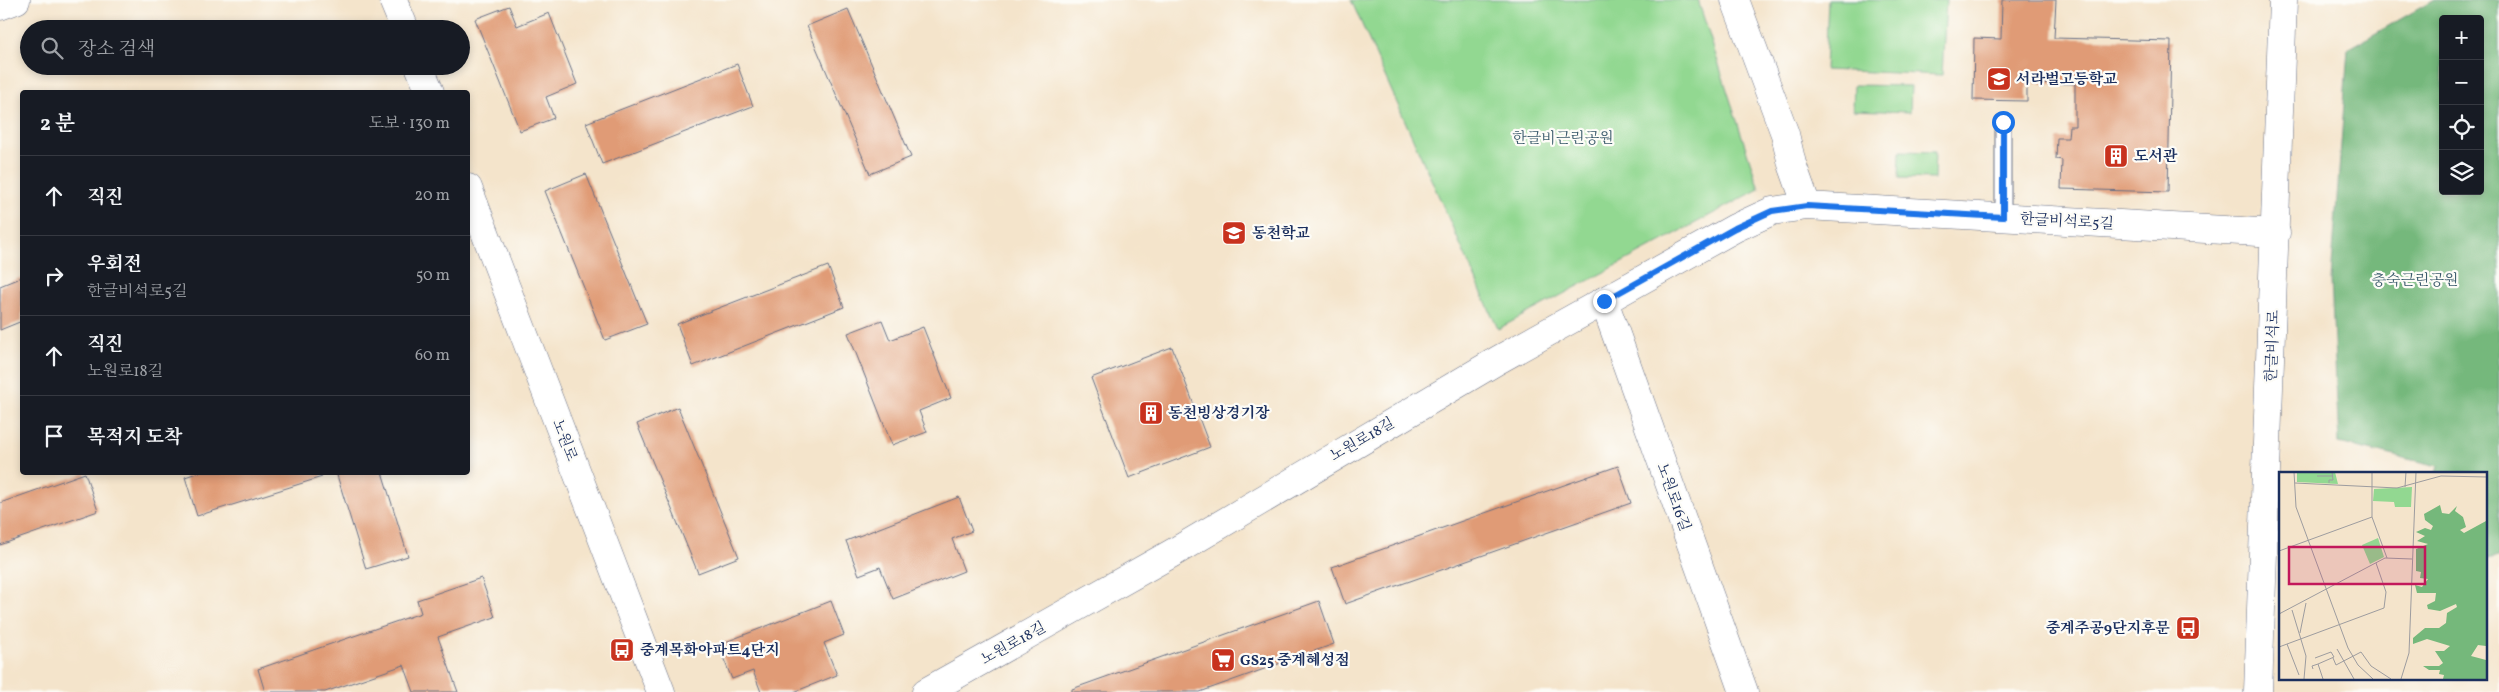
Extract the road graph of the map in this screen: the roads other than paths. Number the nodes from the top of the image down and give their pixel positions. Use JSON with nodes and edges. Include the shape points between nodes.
{"nodes":[{"id":1,"x":16,"y":0,"type":"edge"},
{"id":2,"x":393,"y":0,"type":"edge"},
{"id":3,"x":1735,"y":0,"type":"edge"},
{"id":4,"x":2283,"y":0,"type":"edge"},
{"id":5,"x":0,"y":6,"type":"edge"},
{"id":6,"x":401,"y":20,"type":"edge"},
{"id":7,"x":423,"y":75,"type":"edge"},
{"id":8,"x":429,"y":90,"type":"edge"},
{"id":9,"x":2003,"y":122,"type":"dead end"},
{"id":10,"x":470,"y":193,"type":"edge"},
{"id":11,"x":1807,"y":206,"type":"junction"},
{"id":12,"x":2003,"y":217,"type":"junction"},
{"id":13,"x":2276,"y":233,"type":"junction"},
{"id":14,"x":1604,"y":301,"type":"junction"},
{"id":15,"x":661,"y":692,"type":"edge"},
{"id":16,"x":926,"y":692,"type":"edge"},
{"id":17,"x":1744,"y":692,"type":"edge"},
{"id":18,"x":2258,"y":692,"type":"edge"}],
"edges":[{"from":1,"to":5,"type":"street"},
{"from":2,"to":6,"type":"street"},
{"from":3,"to":11,"type":"street","via":[[1785,134]]},
{"from":4,"to":13,"type":"street","name":"한글비석로"},
{"from":7,"to":8,"type":"street"},
{"from":9,"to":12,"type":"lane"},
{"from":10,"to":15,"type":"street","name":"노원로"},
{"from":11,"to":12,"type":"street","name":"한글비석로5길"},
{"from":11,"to":14,"type":"street","name":"노원로18길","via":[[1772,211],[1735,228]]},
{"from":12,"to":13,"type":"street","name":"한글비석로5길"},
{"from":13,"to":18,"type":"street","name":"한글비석로"},
{"from":14,"to":16,"type":"street","name":"노원로18길","via":[[1498,360],[1176,551]]},
{"from":14,"to":17,"type":"street","name":"노원로16길"}]}
